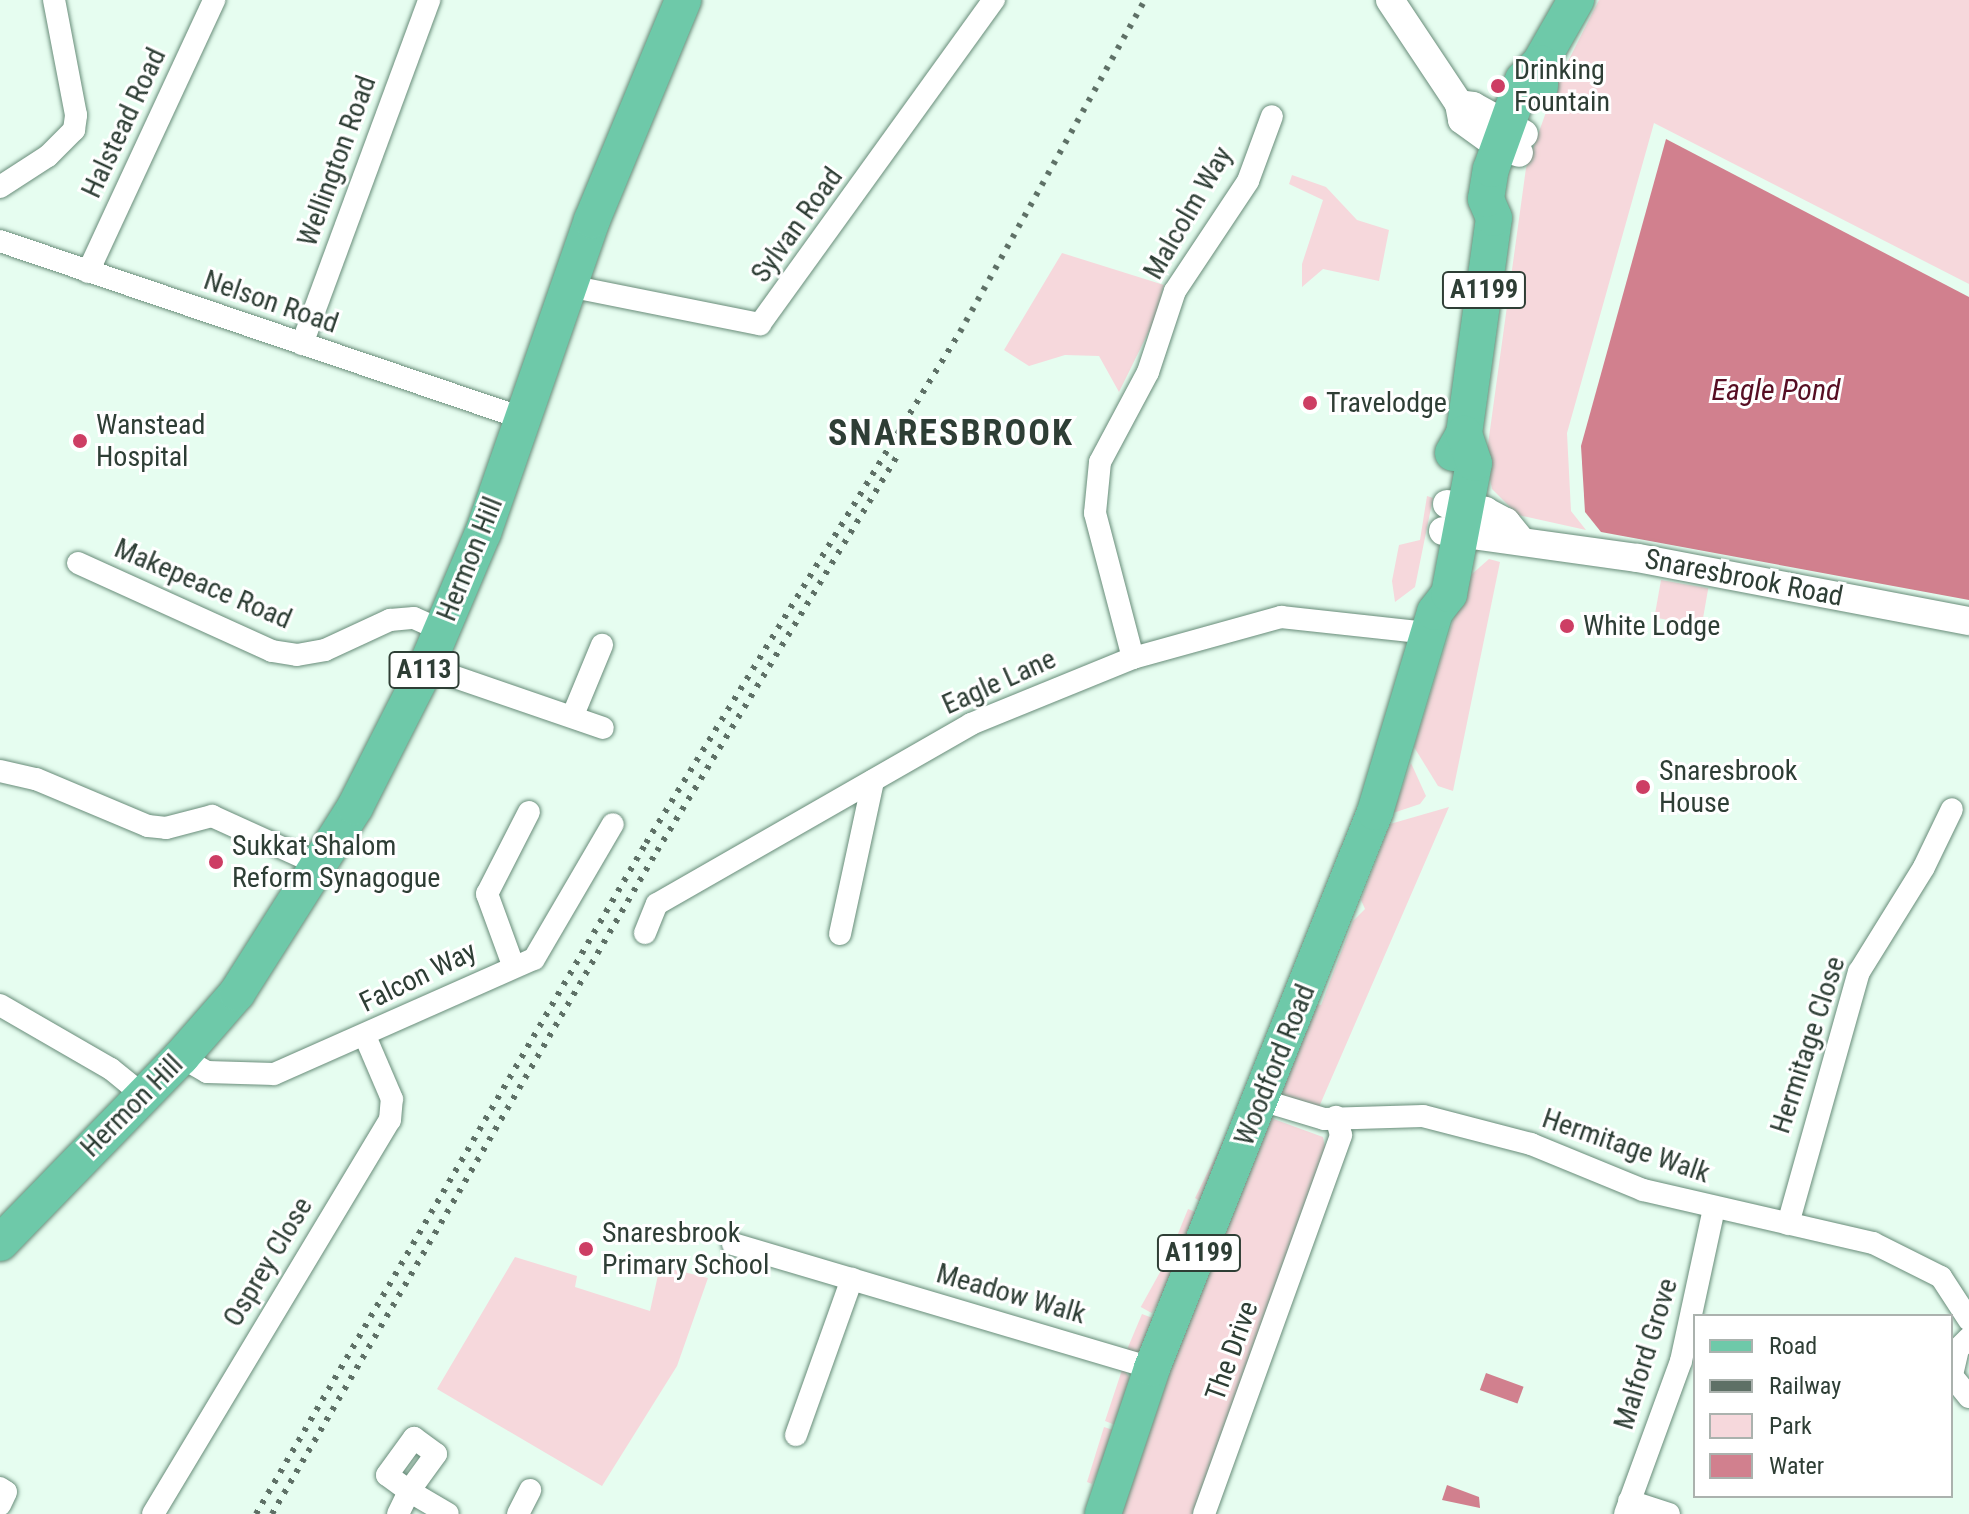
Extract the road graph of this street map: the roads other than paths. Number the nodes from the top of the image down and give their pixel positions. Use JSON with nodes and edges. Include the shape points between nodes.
{"nodes":[{"id":1,"x":54,"y":0,"type":"edge"},
{"id":2,"x":214,"y":0,"type":"edge"},
{"id":3,"x":429,"y":0,"type":"edge"},
{"id":4,"x":683,"y":0,"type":"edge"},
{"id":5,"x":994,"y":0,"type":"edge"},
{"id":6,"x":1390,"y":0,"type":"edge"},
{"id":7,"x":1576,"y":0,"type":"edge"},
{"id":8,"x":1272,"y":116,"type":"dead end"},
{"id":9,"x":1512,"y":140,"type":"junction"},
{"id":10,"x":0,"y":187,"type":"edge"},
{"id":11,"x":0,"y":241,"type":"edge"},
{"id":12,"x":88,"y":272,"type":"junction"},
{"id":13,"x":569,"y":286,"type":"junction"},
{"id":14,"x":302,"y":344,"type":"junction"},
{"id":15,"x":522,"y":418,"type":"junction"},
{"id":16,"x":1455,"y":519,"type":"junction"},
{"id":17,"x":78,"y":563,"type":"dead end"},
{"id":18,"x":1969,"y":621,"type":"edge"},
{"id":19,"x":1432,"y":622,"type":"junction"},
{"id":20,"x":441,"y":630,"type":"junction"},
{"id":21,"x":602,"y":645,"type":"dead end"},
{"id":22,"x":1133,"y":658,"type":"junction"},
{"id":23,"x":426,"y":667,"type":"junction"},
{"id":24,"x":573,"y":715,"type":"junction"},
{"id":25,"x":603,"y":728,"type":"dead end"},
{"id":26,"x":0,"y":771,"type":"edge"},
{"id":27,"x":873,"y":781,"type":"junction"},
{"id":28,"x":1952,"y":809,"type":"dead end"},
{"id":29,"x":529,"y":812,"type":"dead end"},
{"id":30,"x":613,"y":824,"type":"dead end"},
{"id":31,"x":320,"y":865,"type":"junction"},
{"id":32,"x":645,"y":933,"type":"dead end"},
{"id":33,"x":840,"y":934,"type":"dead end"},
{"id":34,"x":513,"y":965,"type":"junction"},
{"id":35,"x":0,"y":1005,"type":"edge"},
{"id":36,"x":365,"y":1036,"type":"junction"},
{"id":37,"x":181,"y":1057,"type":"junction"},
{"id":38,"x":143,"y":1095,"type":"junction"},
{"id":39,"x":1261,"y":1100,"type":"junction"},
{"id":40,"x":1336,"y":1117,"type":"junction"},
{"id":41,"x":1714,"y":1209,"type":"junction"},
{"id":42,"x":1788,"y":1224,"type":"junction"},
{"id":43,"x":0,"y":1243,"type":"edge"},
{"id":44,"x":733,"y":1244,"type":"dead end"},
{"id":45,"x":852,"y":1279,"type":"junction"},
{"id":46,"x":1963,"y":1291,"type":"edge"},
{"id":47,"x":1969,"y":1320,"type":"edge"},
{"id":48,"x":1969,"y":1338,"type":"edge"},
{"id":49,"x":1152,"y":1368,"type":"junction"},
{"id":50,"x":1953,"y":1372,"type":"edge"},
{"id":51,"x":1953,"y":1377,"type":"edge"},
{"id":52,"x":1969,"y":1397,"type":"edge"},
{"id":53,"x":796,"y":1435,"type":"dead end"},
{"id":54,"x":0,"y":1488,"type":"edge"},
{"id":55,"x":530,"y":1490,"type":"dead end"},
{"id":56,"x":0,"y":1505,"type":"edge"},
{"id":57,"x":1627,"y":1507,"type":"edge"},
{"id":58,"x":153,"y":1514,"type":"edge"},
{"id":59,"x":398,"y":1514,"type":"edge"},
{"id":60,"x":448,"y":1514,"type":"edge"},
{"id":61,"x":518,"y":1514,"type":"edge"},
{"id":62,"x":1103,"y":1514,"type":"edge"},
{"id":63,"x":1204,"y":1514,"type":"edge"},
{"id":64,"x":1669,"y":1514,"type":"edge"}],
"edges":[{"from":1,"to":10,"type":"street","via":[[76,115],[74,130],[48,156]]},
{"from":2,"to":12,"type":"street","name":"Halstead Road"},
{"from":3,"to":14,"type":"street","name":"Wellington Road"},
{"from":4,"to":13,"type":"main road","name":"Hermon Hill","number":"A113"},
{"from":5,"to":13,"type":"street","name":"Sylvan Road","via":[[760,324]]},
{"from":6,"to":9,"type":"street","via":[[1459,104],[1462,120]]},
{"from":7,"to":9,"type":"main road","number":"A1199","via":[[1540,63],[1541,85]]},
{"from":8,"to":22,"type":"street","name":"Malcolm Way","via":[[1248,181],[1175,291],[1148,372],[1100,462],[1095,513]]},
{"from":9,"to":16,"type":"main road","number":"A1199","via":[[1486,199],[1494,218],[1464,434],[1474,456]]},
{"from":11,"to":12,"type":"street","name":"Nelson Road"},
{"from":12,"to":14,"type":"street","name":"Nelson Road"},
{"from":13,"to":15,"type":"main road","name":"Hermon Hill","number":"A113"},
{"from":14,"to":15,"type":"street","name":"Nelson Road"},
{"from":15,"to":20,"type":"main road","name":"Hermon Hill","number":"A113","via":[[483,533]]},
{"from":16,"to":18,"type":"street","name":"Snaresbrook Road","via":[[1506,522],[1519,538]]},
{"from":16,"to":19,"type":"main road","number":"A1199","via":[[1449,594]]},
{"from":17,"to":20,"type":"street","name":"Makepeace Road","via":[[272,651],[297,655],[325,650],[390,620],[414,618]]},
{"from":19,"to":22,"type":"street","name":"Eagle Lane","via":[[1281,617]]},
{"from":19,"to":39,"type":"main road","name":"Woodford Road","number":"A1199","via":[[1375,812]]},
{"from":20,"to":23,"type":"main road","name":"Hermon Hill","number":"A113"},
{"from":21,"to":24,"type":"street"},
{"from":22,"to":27,"type":"street","name":"Eagle Lane","via":[[971,724]]},
{"from":23,"to":24,"type":"street"},
{"from":23,"to":31,"type":"main road","name":"Hermon Hill","number":"A113"},
{"from":24,"to":25,"type":"street"},
{"from":26,"to":31,"type":"street","via":[[36,779],[148,826],[166,828],[212,816]]},
{"from":27,"to":32,"type":"street","name":"Eagle Lane","via":[[657,904]]},
{"from":27,"to":33,"type":"street"},
{"from":28,"to":42,"type":"street","name":"Hermitage Close","via":[[1924,867],[1859,972]]},
{"from":29,"to":34,"type":"street","via":[[487,894]]},
{"from":30,"to":34,"type":"street","name":"Falcon Way","via":[[543,948],[534,959]]},
{"from":31,"to":37,"type":"main road","name":"Hermon Hill","number":"A113","via":[[249,977]]},
{"from":34,"to":36,"type":"street","name":"Falcon Way"},
{"from":35,"to":38,"type":"street","via":[[111,1069]]},
{"from":36,"to":37,"type":"street","name":"Falcon Way","via":[[274,1074],[207,1072]]},
{"from":36,"to":58,"type":"street","name":"Osprey Close","via":[[392,1099],[390,1120]]},
{"from":37,"to":38,"type":"main road","name":"Hermon Hill","number":"A113"},
{"from":38,"to":43,"type":"main road","name":"Hermon Hill","number":"A113"},
{"from":39,"to":40,"type":"street","name":"Hermitage Walk","via":[[1300,1115]]},
{"from":39,"to":49,"type":"main road","name":"Woodford Road","number":"A1199"},
{"from":40,"to":41,"type":"street","name":"Hermitage Walk","via":[[1423,1116],[1489,1132],[1643,1190]]},
{"from":40,"to":63,"type":"street","name":"The Drive","via":[[1341,1135],[1337,1148]]},
{"from":41,"to":42,"type":"street","name":"Hermitage Walk"},
{"from":41,"to":57,"type":"street","name":"Malford Grove","via":[[1681,1361]]},
{"from":42,"to":46,"type":"street","name":"Hermitage Walk","via":[[1873,1243]]},
{"from":44,"to":45,"type":"street","name":"Meadow Walk"},
{"from":45,"to":49,"type":"street","name":"Meadow Walk"},
{"from":45,"to":53,"type":"street"},
{"from":46,"to":47,"type":"street","name":"Hermitage Walk"},
{"from":48,"to":50,"type":"street","via":[[1958,1349]]},
{"from":49,"to":62,"type":"main road","name":"Woodford Road","number":"A1199"},
{"from":51,"to":52,"type":"street"},
{"from":54,"to":56,"type":"street","via":[[6,1492]]},
{"from":55,"to":61,"type":"street"},
{"from":57,"to":64,"type":"street"},
{"from":59,"to":60,"type":"street","via":[[409,1491]]}]}
